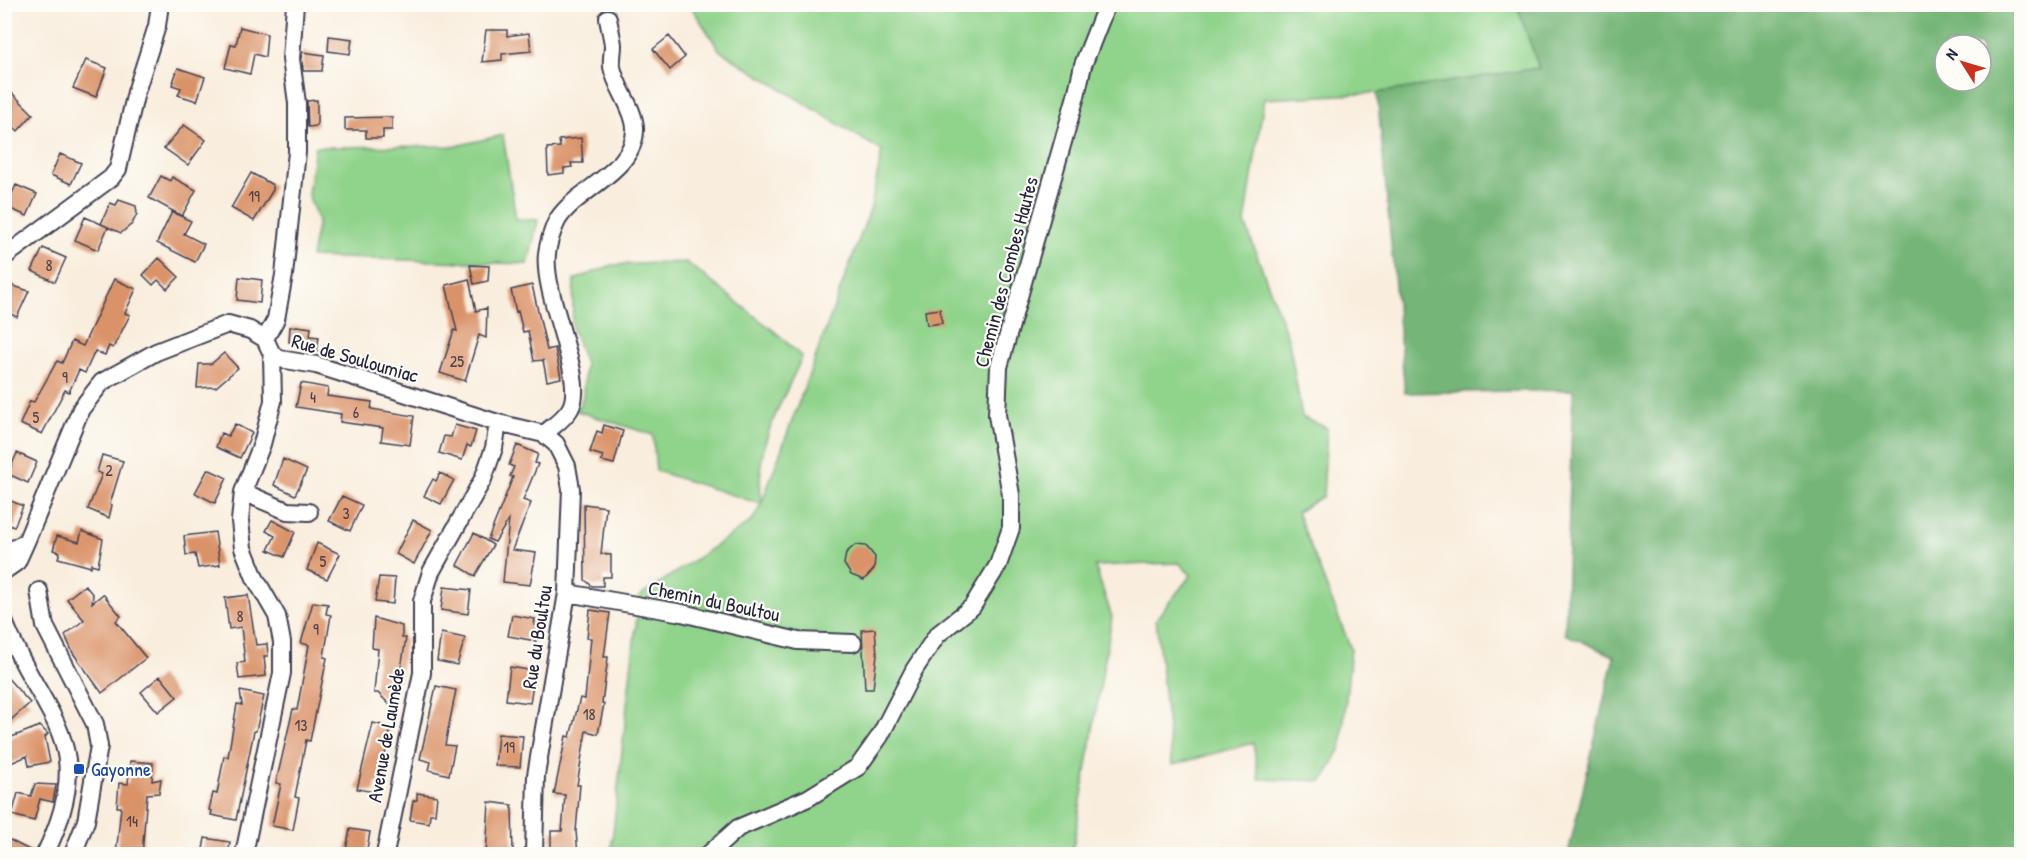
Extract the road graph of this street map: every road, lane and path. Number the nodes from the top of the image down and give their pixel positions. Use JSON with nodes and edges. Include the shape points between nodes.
{"nodes":[{"id":1,"x":160,"y":4,"type":"edge"},
{"id":2,"x":295,"y":4,"type":"edge"},
{"id":3,"x":1107,"y":4,"type":"edge"},
{"id":4,"x":608,"y":18,"type":"dead end"},
{"id":5,"x":4,"y":257,"type":"edge"},
{"id":6,"x":268,"y":347,"type":"junction"},
{"id":7,"x":498,"y":423,"type":"junction"},
{"id":8,"x":544,"y":434,"type":"junction"},
{"id":9,"x":243,"y":492,"type":"junction"},
{"id":10,"x":309,"y":512,"type":"dead end"},
{"id":11,"x":26,"y":542,"type":"junction"},
{"id":12,"x":4,"y":554,"type":"edge"},
{"id":13,"x":4,"y":571,"type":"edge"},
{"id":14,"x":39,"y":591,"type":"dead end"},
{"id":15,"x":567,"y":593,"type":"junction"},
{"id":16,"x":4,"y":621,"type":"edge"},
{"id":17,"x":853,"y":643,"type":"dead end"},
{"id":18,"x":45,"y":855,"type":"edge"},
{"id":19,"x":73,"y":855,"type":"edge"},
{"id":20,"x":244,"y":855,"type":"edge"},
{"id":21,"x":385,"y":855,"type":"edge"},
{"id":22,"x":534,"y":855,"type":"edge"},
{"id":23,"x":709,"y":855,"type":"edge"}],
"edges":[{"from":1,"to":5,"type":"street","via":[[118,169]]},
{"from":2,"to":6,"type":"street","via":[[291,59],[297,102],[297,152],[284,274]]},
{"from":3,"to":23,"type":"street","name":"Chemin des Combes Hautes","via":[[1083,65],[999,367],[997,416],[1011,495],[1011,528],[998,565],[972,607],[937,635],[858,767],[808,798],[738,828]]},
{"from":4,"to":8,"type":"street","via":[[612,68],[635,127],[631,147],[618,165],[558,219],[552,236],[547,254],[550,292],[573,365],[575,391],[571,409]]},
{"from":6,"to":7,"type":"street","name":"Rue de Souloumiac","via":[[280,358],[316,365]]},
{"from":6,"to":9,"type":"street","via":[[273,401]]},
{"from":6,"to":11,"type":"street","name":"Rue de Souloumiac","via":[[250,330],[228,324],[156,352],[102,382],[81,409]]},
{"from":7,"to":8,"type":"street","name":"Rue de Souloumiac"},
{"from":7,"to":21,"type":"street","name":"Avenue de Laumède","via":[[483,479],[431,572],[422,601],[422,673]]},
{"from":8,"to":15,"type":"street","name":"Rue du Boultou","via":[[556,444],[567,466],[571,489]]},
{"from":9,"to":10,"type":"street","via":[[287,511]]},
{"from":9,"to":20,"type":"street","via":[[243,548],[277,616],[282,642],[282,673]]},
{"from":11,"to":12,"type":"street"},
{"from":11,"to":13,"type":"street","name":"Rue de Souloumiac","via":[[17,562]]},
{"from":14,"to":19,"type":"street","via":[[45,626],[95,724],[99,747],[86,821]]},
{"from":15,"to":17,"type":"street","name":"Chemin du Boultou","via":[[682,613],[798,641]]},
{"from":15,"to":22,"type":"street","name":"Rue du Boultou","via":[[536,775]]},
{"from":16,"to":18,"type":"street","via":[[52,710],[66,748],[68,791],[63,814]]}]}
